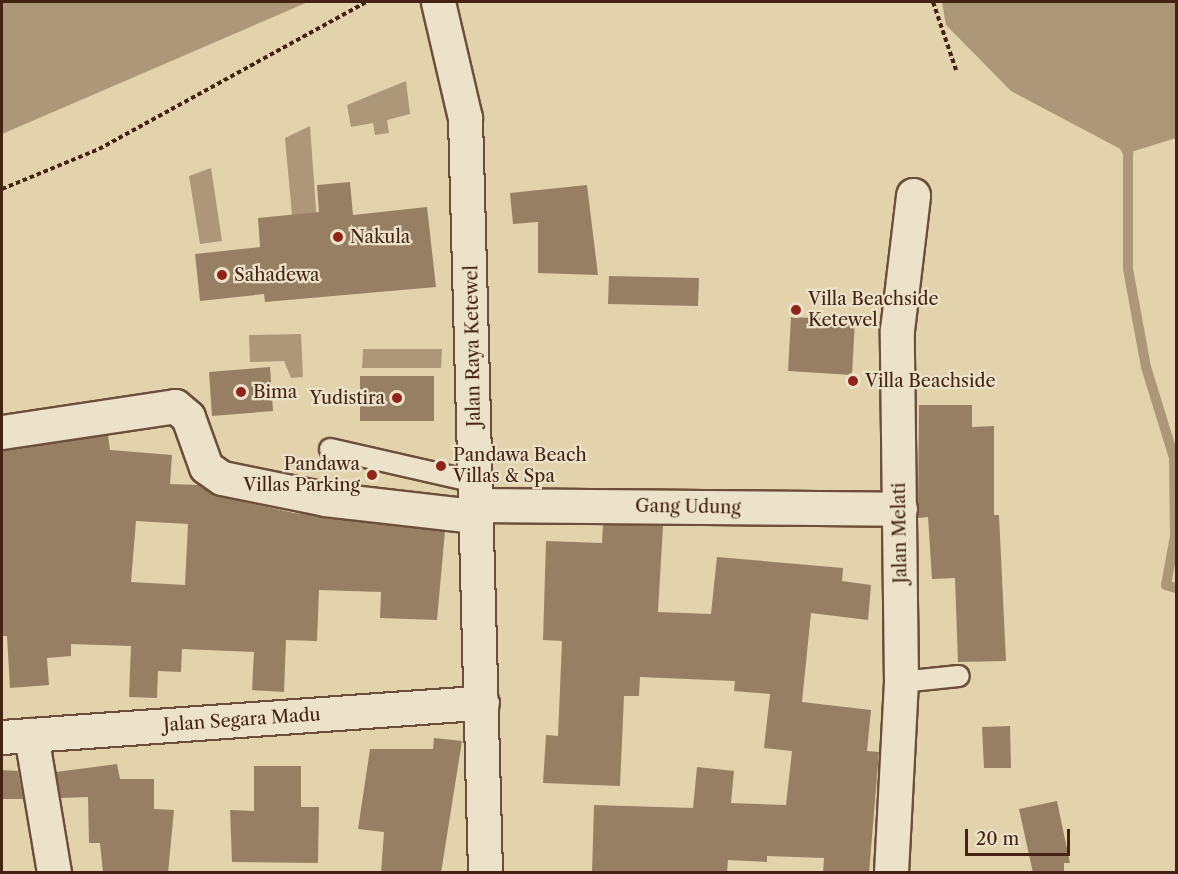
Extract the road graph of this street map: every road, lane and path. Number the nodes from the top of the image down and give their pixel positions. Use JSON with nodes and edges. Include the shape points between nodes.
{"nodes":[{"id":1,"x":366,"y":2,"type":"edge"},
{"id":2,"x":438,"y":2,"type":"edge"},
{"id":3,"x":933,"y":2,"type":"edge"},
{"id":4,"x":956,"y":70,"type":"dead end"},
{"id":5,"x":2,"y":189,"type":"edge"},
{"id":6,"x":913,"y":195,"type":"dead end"},
{"id":7,"x":2,"y":432,"type":"edge"},
{"id":8,"x":330,"y":449,"type":"dead end"},
{"id":9,"x":475,"y":501,"type":"junction"},
{"id":10,"x":900,"y":509,"type":"junction"},
{"id":11,"x":959,"y":676,"type":"dead end"},
{"id":12,"x":902,"y":682,"type":"junction"},
{"id":13,"x":482,"y":703,"type":"junction"},
{"id":14,"x":16,"y":736,"type":"edge"},
{"id":15,"x":54,"y":873,"type":"edge"},
{"id":16,"x":485,"y":873,"type":"edge"},
{"id":17,"x":891,"y":873,"type":"edge"}],
"edges":[{"from":1,"to":5,"type":"path","via":[[99,149]]},
{"from":2,"to":9,"type":"street","name":"Jalan Raya Ketewel","via":[[465,118]]},
{"from":3,"to":4,"type":"path"},
{"from":6,"to":10,"type":"street","name":"Jalan Melati","via":[[897,330]]},
{"from":7,"to":9,"type":"street","name":"Gang Udung","via":[[175,406],[188,417],[206,467],[222,478],[325,500]]},
{"from":8,"to":9,"type":"lane"},
{"from":9,"to":10,"type":"street","name":"Gang Udung"},
{"from":9,"to":13,"type":"street","name":"Jalan Raya Ketewel"},
{"from":10,"to":12,"type":"street","name":"Jalan Melati"},
{"from":11,"to":12,"type":"lane"},
{"from":12,"to":17,"type":"street","name":"Jalan Melati"},
{"from":13,"to":14,"type":"street","name":"Jalan Segara Madu"},
{"from":13,"to":16,"type":"street","name":"Jalan Raya Ketewel"},
{"from":14,"to":15,"type":"street"}]}
